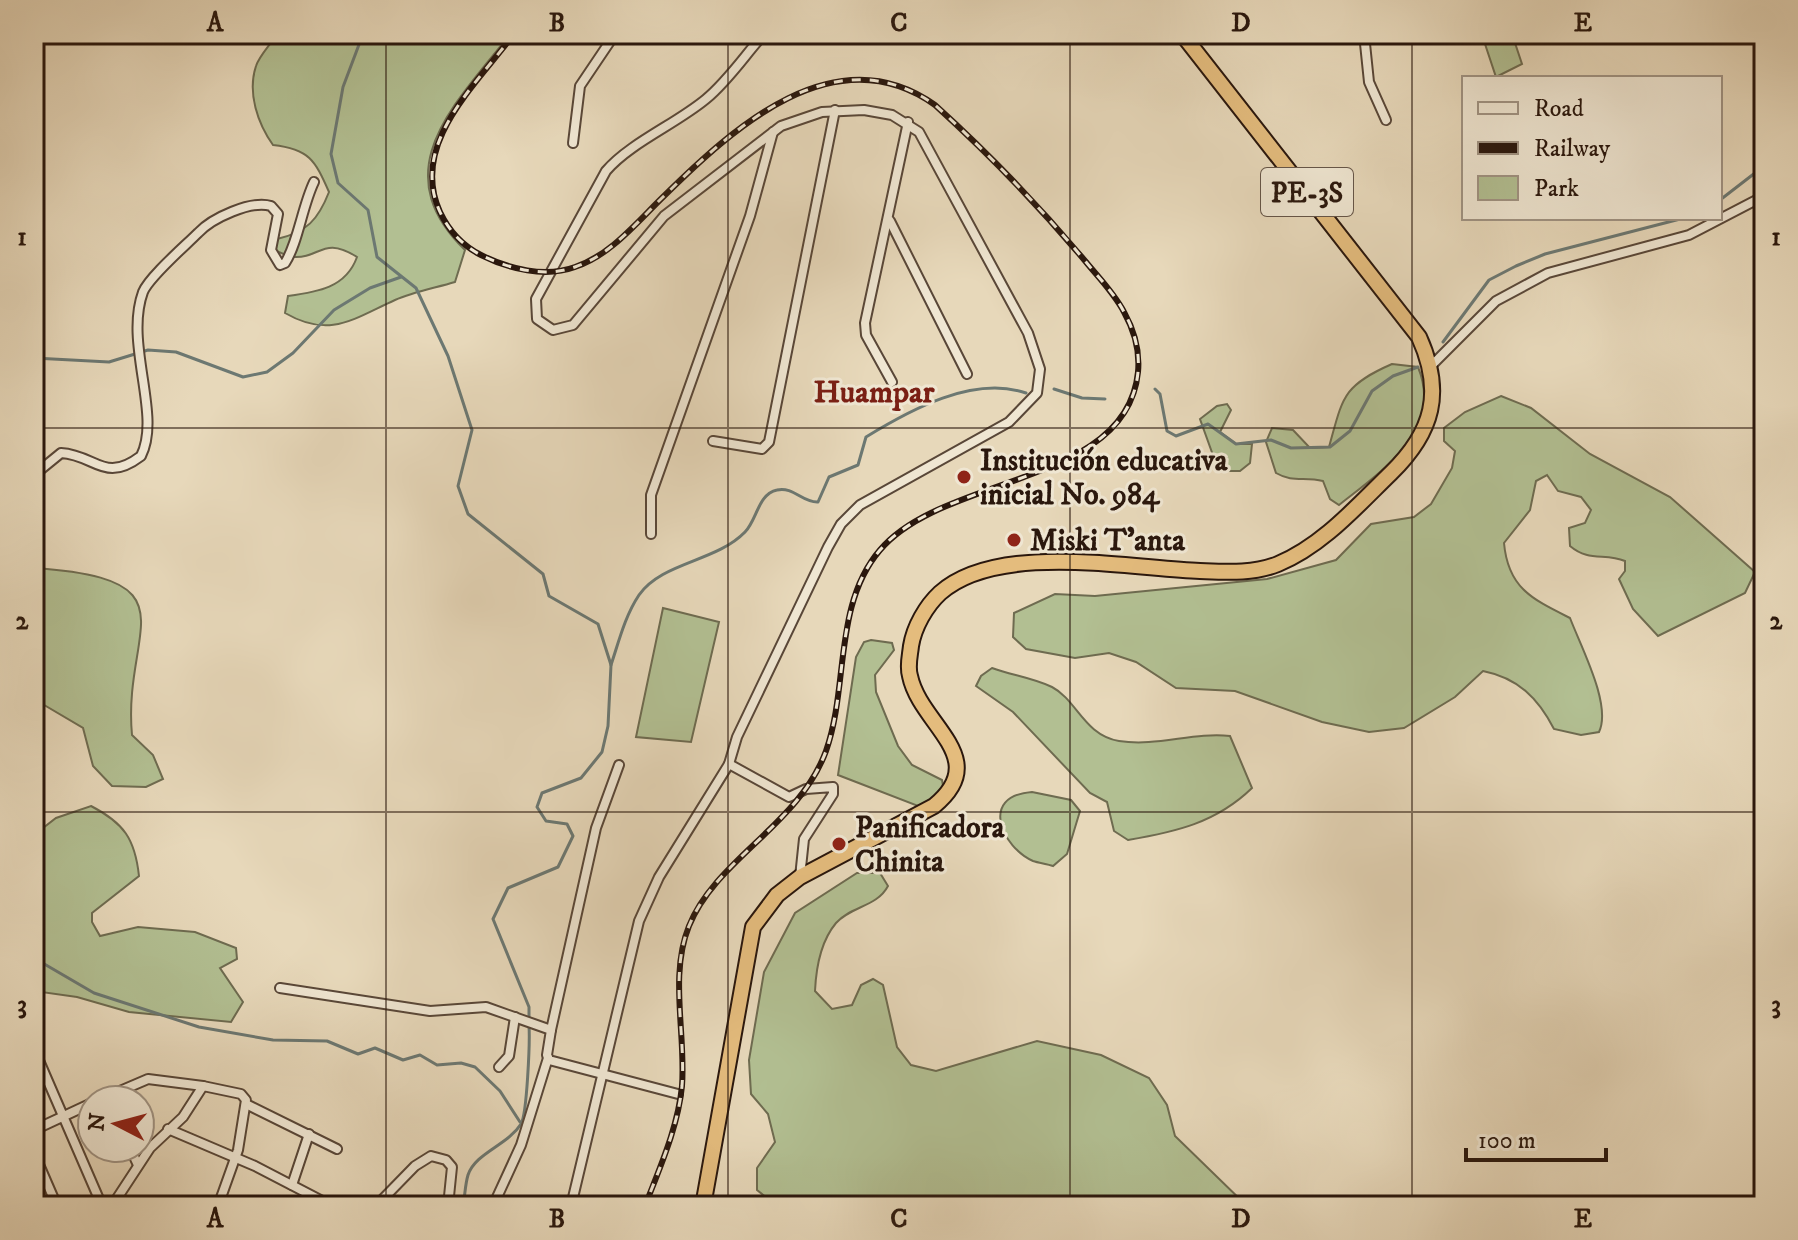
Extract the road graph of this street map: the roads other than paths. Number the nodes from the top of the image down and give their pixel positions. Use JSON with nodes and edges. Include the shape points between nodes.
{"nodes":[{"id":1,"x":615,"y":34,"type":"edge"},
{"id":2,"x":764,"y":34,"type":"edge"},
{"id":3,"x":1182,"y":34,"type":"edge"},
{"id":4,"x":1364,"y":34,"type":"edge"},
{"id":5,"x":835,"y":110,"type":"junction"},
{"id":6,"x":1386,"y":120,"type":"dead end"},
{"id":7,"x":908,"y":122,"type":"junction"},
{"id":8,"x":774,"y":131,"type":"junction"},
{"id":9,"x":573,"y":143,"type":"dead end"},
{"id":10,"x":314,"y":182,"type":"dead end"},
{"id":11,"x":1764,"y":196,"type":"edge"},
{"id":12,"x":1722,"y":218,"type":"edge"},
{"id":13,"x":1718,"y":220,"type":"edge"},
{"id":14,"x":889,"y":221,"type":"junction"},
{"id":15,"x":1431,"y":366,"type":"junction"},
{"id":16,"x":967,"y":374,"type":"dead end"},
{"id":17,"x":892,"y":382,"type":"dead end"},
{"id":18,"x":713,"y":441,"type":"dead end"},
{"id":19,"x":34,"y":475,"type":"edge"},
{"id":20,"x":651,"y":534,"type":"dead end"},
{"id":21,"x":729,"y":764,"type":"junction"},
{"id":22,"x":619,"y":765,"type":"dead end"},
{"id":23,"x":800,"y":877,"type":"junction"},
{"id":24,"x":280,"y":988,"type":"dead end"},
{"id":25,"x":518,"y":1018,"type":"junction"},
{"id":26,"x":547,"y":1028,"type":"junction"},
{"id":27,"x":34,"y":1049,"type":"edge"},
{"id":28,"x":548,"y":1058,"type":"junction"},
{"id":29,"x":499,"y":1067,"type":"dead end"},
{"id":30,"x":602,"y":1073,"type":"junction"},
{"id":31,"x":137,"y":1084,"type":"edge"},
{"id":32,"x":203,"y":1086,"type":"junction"},
{"id":33,"x":678,"y":1094,"type":"dead end"},
{"id":34,"x":246,"y":1104,"type":"junction"},
{"id":35,"x":76,"y":1110,"type":"edge"},
{"id":36,"x":65,"y":1115,"type":"junction"},
{"id":37,"x":168,"y":1129,"type":"junction"},
{"id":38,"x":34,"y":1130,"type":"edge"},
{"id":39,"x":309,"y":1134,"type":"junction"},
{"id":40,"x":337,"y":1149,"type":"dead end"},
{"id":41,"x":34,"y":1153,"type":"edge"},
{"id":42,"x":235,"y":1158,"type":"junction"},
{"id":43,"x":138,"y":1165,"type":"joint"},
{"id":44,"x":292,"y":1185,"type":"junction"},
{"id":45,"x":57,"y":1206,"type":"edge"},
{"id":46,"x":102,"y":1206,"type":"edge"},
{"id":47,"x":112,"y":1206,"type":"edge"},
{"id":48,"x":218,"y":1206,"type":"edge"},
{"id":49,"x":332,"y":1206,"type":"edge"},
{"id":50,"x":376,"y":1206,"type":"edge"},
{"id":51,"x":448,"y":1206,"type":"edge"},
{"id":52,"x":493,"y":1206,"type":"edge"},
{"id":53,"x":571,"y":1206,"type":"edge"},
{"id":54,"x":703,"y":1206,"type":"edge"}],
"edges":[{"from":1,"to":9,"type":"street","via":[[580,86]]},
{"from":2,"to":8,"type":"street","via":[[708,97],[618,157],[606,171],[536,299],[542,325],[559,330],[573,325],[664,216]]},
{"from":3,"to":15,"type":"highway","number":"PE-3S","via":[[1419,337]]},
{"from":4,"to":6,"type":"street","via":[[1369,82]]},
{"from":5,"to":7,"type":"street","via":[[882,112]]},
{"from":5,"to":8,"type":"street"},
{"from":5,"to":18,"type":"street","via":[[767,447]]},
{"from":7,"to":14,"type":"street"},
{"from":7,"to":21,"type":"street","via":[[926,142],[1028,333],[1040,369],[1037,393],[1009,422],[860,505],[841,524],[737,737]]},
{"from":8,"to":20,"type":"street","via":[[750,216],[651,495]]},
{"from":10,"to":19,"type":"street","via":[[285,263],[278,263],[271,250],[278,214],[271,206],[255,206],[205,226],[144,290],[135,334],[148,436],[141,456],[124,467],[105,469],[64,453]]},
{"from":11,"to":12,"type":"street"},
{"from":13,"to":15,"type":"street","via":[[1689,235],[1548,273],[1496,301]]},
{"from":14,"to":16,"type":"street"},
{"from":14,"to":17,"type":"street","via":[[865,323],[866,335]]},
{"from":15,"to":23,"type":"highway","number":"PE-3S","via":[[1429,416],[1410,454],[1321,538],[1277,564],[1242,571],[1018,565],[981,570],[940,593],[915,631],[909,674],[955,754],[952,786],[934,806]]},
{"from":21,"to":23,"type":"street","via":[[789,797],[806,789],[833,787],[804,839]]},
{"from":21,"to":30,"type":"street","via":[[645,903]]},
{"from":22,"to":26,"type":"street","via":[[596,828]]},
{"from":23,"to":54,"type":"highway","number":"PE-3S","via":[[764,909],[747,945]]},
{"from":24,"to":25,"type":"street","via":[[430,1011],[486,1007]]},
{"from":25,"to":26,"type":"street"},
{"from":25,"to":29,"type":"street","via":[[509,1056]]},
{"from":26,"to":28,"type":"street"},
{"from":27,"to":36,"type":"street"},
{"from":28,"to":30,"type":"street"},
{"from":28,"to":52,"type":"street","via":[[521,1145]]},
{"from":30,"to":33,"type":"street"},
{"from":30,"to":53,"type":"street"},
{"from":31,"to":32,"type":"street","via":[[148,1079]]},
{"from":32,"to":34,"type":"street","via":[[241,1094]]},
{"from":32,"to":37,"type":"street","via":[[183,1117]]},
{"from":34,"to":39,"type":"street"},
{"from":34,"to":42,"type":"street"},
{"from":35,"to":36,"type":"street"},
{"from":36,"to":38,"type":"street"},
{"from":36,"to":46,"type":"street"},
{"from":37,"to":42,"type":"street"},
{"from":37,"to":43,"type":"street"},
{"from":39,"to":40,"type":"street"},
{"from":39,"to":44,"type":"street"},
{"from":41,"to":45,"type":"street"},
{"from":42,"to":44,"type":"street"},
{"from":42,"to":48,"type":"street"},
{"from":43,"to":47,"type":"street"},
{"from":44,"to":49,"type":"street"},
{"from":50,"to":51,"type":"street","via":[[431,1156],[452,1167]]}]}
